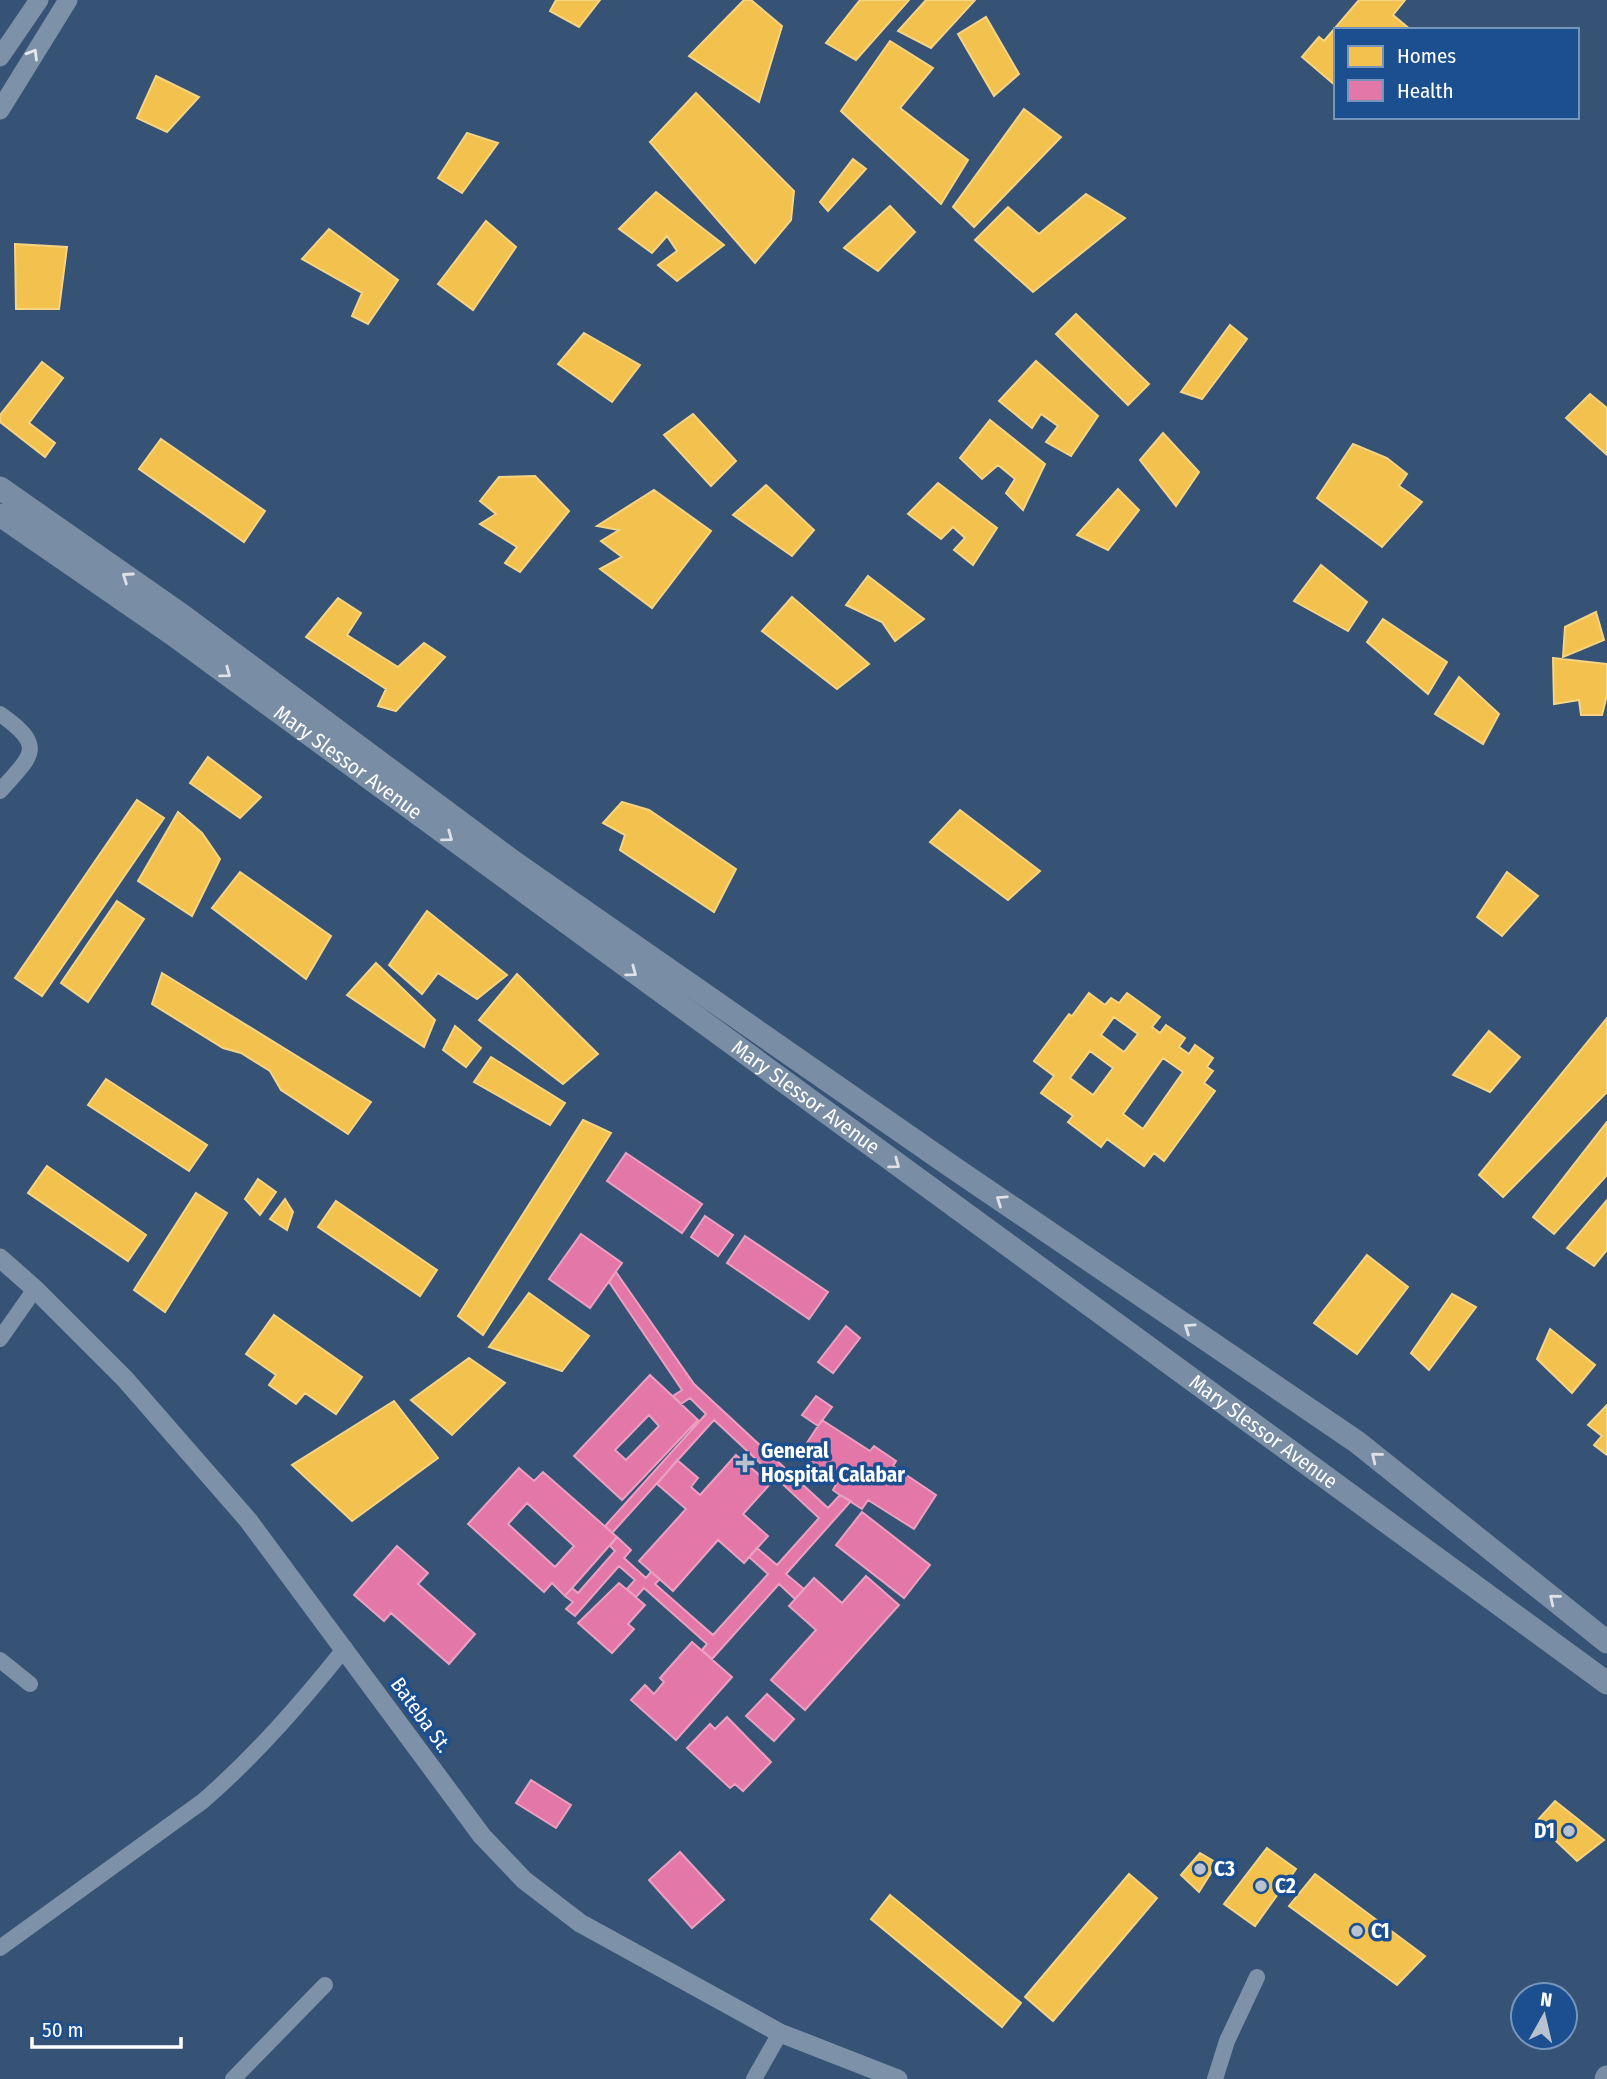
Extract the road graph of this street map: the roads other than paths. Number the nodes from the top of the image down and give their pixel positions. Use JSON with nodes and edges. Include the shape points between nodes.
{"nodes":[{"id":1,"x":39,"y":0,"type":"edge"},
{"id":2,"x":68,"y":0,"type":"edge"},
{"id":3,"x":0,"y":57,"type":"edge"},
{"id":4,"x":0,"y":110,"type":"edge"},
{"id":5,"x":0,"y":488,"type":"edge"},
{"id":6,"x":0,"y":515,"type":"edge"},
{"id":7,"x":0,"y":714,"type":"edge"},
{"id":8,"x":0,"y":791,"type":"edge"},
{"id":9,"x":0,"y":1258,"type":"edge"},
{"id":10,"x":35,"y":1289,"type":"junction"},
{"id":11,"x":0,"y":1339,"type":"edge"},
{"id":12,"x":1607,"y":1642,"type":"edge"},
{"id":13,"x":345,"y":1648,"type":"junction"},
{"id":14,"x":0,"y":1660,"type":"edge"},
{"id":15,"x":1607,"y":1683,"type":"edge"},
{"id":16,"x":30,"y":1684,"type":"dead end"},
{"id":17,"x":0,"y":1948,"type":"edge"},
{"id":18,"x":1257,"y":1977,"type":"dead end"},
{"id":19,"x":325,"y":1984,"type":"dead end"},
{"id":20,"x":780,"y":2033,"type":"junction"},
{"id":21,"x":233,"y":2079,"type":"edge"},
{"id":22,"x":754,"y":2079,"type":"edge"},
{"id":23,"x":898,"y":2079,"type":"edge"},
{"id":24,"x":1215,"y":2079,"type":"edge"}],
"edges":[{"from":1,"to":3,"type":"street"},
{"from":4,"to":2,"type":"street","one_way":true},
{"from":12,"to":5,"type":"main road","name":"Mary Slessor Avenue","one_way":true,"via":[[1357,1441],[515,863],[183,616]]},
{"from":6,"to":15,"type":"main road","name":"Mary Slessor Avenue","one_way":true,"via":[[171,633]]},
{"from":7,"to":8,"type":"street","via":[[19,728],[30,747],[29,758]]},
{"from":9,"to":10,"type":"street","name":"Bateba St."},
{"from":10,"to":11,"type":"street"},
{"from":10,"to":13,"type":"street","name":"Bateba St.","via":[[125,1379],[248,1520]]},
{"from":13,"to":17,"type":"street","via":[[303,1701],[232,1776]]},
{"from":13,"to":20,"type":"street","name":"Bateba St.","via":[[481,1836],[524,1880],[580,1923]]},
{"from":14,"to":16,"type":"street"},
{"from":18,"to":24,"type":"street"},
{"from":19,"to":21,"type":"street"},
{"from":20,"to":22,"type":"street"},
{"from":20,"to":23,"type":"street","name":"Bateba St."}]}
